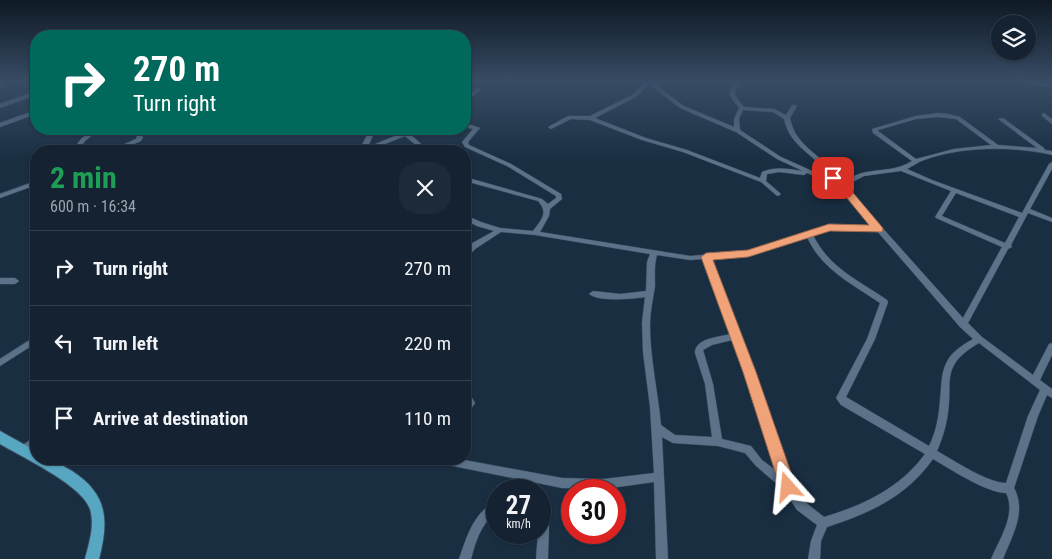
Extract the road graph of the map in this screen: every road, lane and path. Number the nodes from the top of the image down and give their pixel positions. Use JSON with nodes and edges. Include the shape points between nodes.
{"nodes":[{"id":1,"x":610,"y":108,"type":"edge"},
{"id":2,"x":685,"y":108,"type":"edge"},
{"id":3,"x":742,"y":108,"type":"joint"},
{"id":4,"x":793,"y":108,"type":"edge"},
{"id":5,"x":30,"y":114,"type":"edge"},
{"id":6,"x":1044,"y":115,"type":"dead end"},
{"id":7,"x":591,"y":118,"type":"junction"},
{"id":8,"x":787,"y":118,"type":"junction"},
{"id":9,"x":1002,"y":119,"type":"dead end"},
{"id":10,"x":1052,"y":122,"type":"edge"},
{"id":11,"x":0,"y":126,"type":"edge"},
{"id":12,"x":471,"y":126,"type":"edge"},
{"id":13,"x":551,"y":127,"type":"dead end"},
{"id":14,"x":738,"y":131,"type":"junction"},
{"id":15,"x":89,"y":135,"type":"edge"},
{"id":16,"x":138,"y":135,"type":"edge"},
{"id":17,"x":405,"y":135,"type":"edge"},
{"id":18,"x":409,"y":135,"type":"edge"},
{"id":19,"x":471,"y":135,"type":"edge"},
{"id":20,"x":471,"y":135,"type":"edge"},
{"id":21,"x":79,"y":145,"type":"edge"},
{"id":22,"x":127,"y":145,"type":"edge"},
{"id":23,"x":379,"y":145,"type":"edge"},
{"id":24,"x":420,"y":145,"type":"edge"},
{"id":25,"x":466,"y":145,"type":"edge"},
{"id":26,"x":997,"y":147,"type":"junction"},
{"id":27,"x":471,"y":148,"type":"edge"},
{"id":28,"x":1043,"y":150,"type":"junction"},
{"id":29,"x":1052,"y":153,"type":"edge"},
{"id":30,"x":914,"y":160,"type":"junction"},
{"id":31,"x":1052,"y":164,"type":"edge"},
{"id":32,"x":902,"y":169,"type":"junction"},
{"id":33,"x":814,"y":174,"type":"junction"},
{"id":34,"x":471,"y":181,"type":"edge"},
{"id":35,"x":763,"y":181,"type":"junction"},
{"id":36,"x":837,"y":184,"type":"junction"},
{"id":37,"x":30,"y":185,"type":"edge"},
{"id":38,"x":955,"y":190,"type":"junction"},
{"id":39,"x":778,"y":194,"type":"dead end"},
{"id":40,"x":0,"y":196,"type":"edge"},
{"id":41,"x":547,"y":208,"type":"junction"},
{"id":42,"x":1025,"y":213,"type":"junction"},
{"id":43,"x":471,"y":220,"type":"edge"},
{"id":44,"x":1052,"y":220,"type":"edge"},
{"id":45,"x":878,"y":229,"type":"junction"},
{"id":46,"x":500,"y":230,"type":"junction"},
{"id":47,"x":536,"y":233,"type":"junction"},
{"id":48,"x":809,"y":234,"type":"junction"},
{"id":49,"x":1008,"y":247,"type":"junction"},
{"id":50,"x":471,"y":248,"type":"edge"},
{"id":51,"x":654,"y":253,"type":"junction"},
{"id":52,"x":706,"y":257,"type":"junction"},
{"id":53,"x":0,"y":281,"type":"edge"},
{"id":54,"x":15,"y":281,"type":"dead end"},
{"id":55,"x":593,"y":294,"type":"dead end"},
{"id":56,"x":650,"y":294,"type":"junction"},
{"id":57,"x":963,"y":325,"type":"junction"},
{"id":58,"x":736,"y":336,"type":"junction"},
{"id":59,"x":978,"y":340,"type":"junction"},
{"id":60,"x":30,"y":343,"type":"edge"},
{"id":61,"x":1052,"y":346,"type":"edge"},
{"id":62,"x":0,"y":363,"type":"edge"},
{"id":63,"x":1035,"y":381,"type":"junction"},
{"id":64,"x":1049,"y":392,"type":"edge"},
{"id":65,"x":656,"y":428,"type":"junction"},
{"id":66,"x":0,"y":437,"type":"edge"},
{"id":67,"x":674,"y":439,"type":"junction"},
{"id":68,"x":718,"y":442,"type":"junction"},
{"id":69,"x":30,"y":445,"type":"edge"},
{"id":70,"x":658,"y":448,"type":"junction"},
{"id":71,"x":23,"y":450,"type":"junction"},
{"id":72,"x":931,"y":452,"type":"junction"},
{"id":73,"x":30,"y":454,"type":"edge"},
{"id":74,"x":48,"y":465,"type":"edge"},
{"id":75,"x":468,"y":465,"type":"edge"},
{"id":76,"x":658,"y":477,"type":"junction"},
{"id":77,"x":541,"y":479,"type":"edge"},
{"id":78,"x":551,"y":480,"type":"edge"},
{"id":79,"x":788,"y":487,"type":"junction"},
{"id":80,"x":1009,"y":488,"type":"junction"},
{"id":81,"x":486,"y":512,"type":"edge"},
{"id":82,"x":823,"y":523,"type":"junction"},
{"id":83,"x":543,"y":544,"type":"edge"},
{"id":84,"x":92,"y":559,"type":"edge"},
{"id":85,"x":465,"y":559,"type":"edge"},
{"id":86,"x":542,"y":559,"type":"edge"},
{"id":87,"x":662,"y":559,"type":"edge"},
{"id":88,"x":814,"y":559,"type":"edge"},
{"id":89,"x":997,"y":559,"type":"edge"}],
"edges":[{"from":1,"to":7,"type":"street"},
{"from":2,"to":14,"type":"street"},
{"from":3,"to":8,"type":"street","via":[[774,111]]},
{"from":3,"to":14,"type":"street","via":[[735,125]]},
{"from":4,"to":8,"type":"street"},
{"from":5,"to":11,"type":"street"},
{"from":6,"to":10,"type":"street"},
{"from":7,"to":13,"type":"street","via":[[570,117]]},
{"from":7,"to":35,"type":"street"},
{"from":8,"to":36,"type":"street","via":[[794,138]]},
{"from":9,"to":28,"type":"street"},
{"from":12,"to":20,"type":"street","via":[[477,128]]},
{"from":14,"to":33,"type":"street","via":[[779,158]]},
{"from":15,"to":21,"type":"street"},
{"from":16,"to":22,"type":"street","via":[[139,140]]},
{"from":17,"to":23,"type":"street"},
{"from":18,"to":24,"type":"street"},
{"from":19,"to":25,"type":"street","via":[[465,142]]},
{"from":26,"to":28,"type":"street"},
{"from":26,"to":30,"type":"street"},
{"from":26,"to":30,"type":"street","via":[[951,116],[918,117],[875,129]]},
{"from":27,"to":41,"type":"street","via":[[510,165],[559,195],[559,199]]},
{"from":28,"to":29,"type":"street"},
{"from":30,"to":32,"type":"street"},
{"from":31,"to":42,"type":"street"},
{"from":32,"to":36,"type":"street","via":[[858,176]]},
{"from":32,"to":38,"type":"street"},
{"from":33,"to":35,"type":"street","via":[[770,170],[764,173]]},
{"from":33,"to":36,"type":"street"},
{"from":34,"to":41,"type":"street","via":[[534,197]]},
{"from":35,"to":39,"type":"street"},
{"from":36,"to":45,"type":"street"},
{"from":37,"to":40,"type":"street"},
{"from":38,"to":42,"type":"street"},
{"from":38,"to":49,"type":"street","via":[[938,217]]},
{"from":41,"to":47,"type":"street","via":[[548,215]]},
{"from":42,"to":44,"type":"street"},
{"from":42,"to":49,"type":"street"},
{"from":43,"to":46,"type":"street"},
{"from":45,"to":48,"type":"street","via":[[837,227]]},
{"from":45,"to":57,"type":"street"},
{"from":46,"to":47,"type":"street"},
{"from":46,"to":50,"type":"street"},
{"from":47,"to":51,"type":"street"},
{"from":48,"to":52,"type":"street","via":[[748,253]]},
{"from":48,"to":72,"type":"street","via":[[816,252],[826,262],[884,302],[871,339],[841,398]]},
{"from":49,"to":57,"type":"street"},
{"from":51,"to":52,"type":"street"},
{"from":51,"to":56,"type":"street"},
{"from":52,"to":58,"type":"street"},
{"from":53,"to":54,"type":"street"},
{"from":55,"to":56,"type":"street","via":[[620,297]]},
{"from":56,"to":65,"type":"street","via":[[647,352]]},
{"from":57,"to":59,"type":"street"},
{"from":58,"to":68,"type":"street","via":[[710,342],[700,348],[699,353],[710,392]]},
{"from":58,"to":79,"type":"street"},
{"from":59,"to":63,"type":"street"},
{"from":59,"to":72,"type":"street","via":[[950,362],[945,374],[941,425]]},
{"from":60,"to":62,"type":"street"},
{"from":61,"to":63,"type":"street"},
{"from":63,"to":64,"type":"street"},
{"from":64,"to":80,"type":"street","via":[[1033,416]]},
{"from":65,"to":67,"type":"street"},
{"from":65,"to":70,"type":"street"},
{"from":66,"to":71,"type":"main road"},
{"from":67,"to":68,"type":"street"},
{"from":67,"to":70,"type":"street"},
{"from":68,"to":79,"type":"street","via":[[748,449],[759,463]]},
{"from":69,"to":71,"type":"street"},
{"from":70,"to":76,"type":"street"},
{"from":71,"to":73,"type":"main road"},
{"from":72,"to":80,"type":"street","via":[[987,483]]},
{"from":72,"to":82,"type":"street","via":[[922,468],[895,491]]},
{"from":74,"to":84,"type":"main road","via":[[78,483],[96,503],[99,530]]},
{"from":75,"to":77,"type":"street"},
{"from":76,"to":78,"type":"street","via":[[583,485]]},
{"from":76,"to":87,"type":"street"},
{"from":79,"to":82,"type":"street","via":[[801,506]]},
{"from":80,"to":89,"type":"street","via":[[1014,495],[1013,519]]},
{"from":81,"to":85,"type":"street","via":[[476,524]]},
{"from":82,"to":88,"type":"street"},
{"from":83,"to":86,"type":"street"}]}
